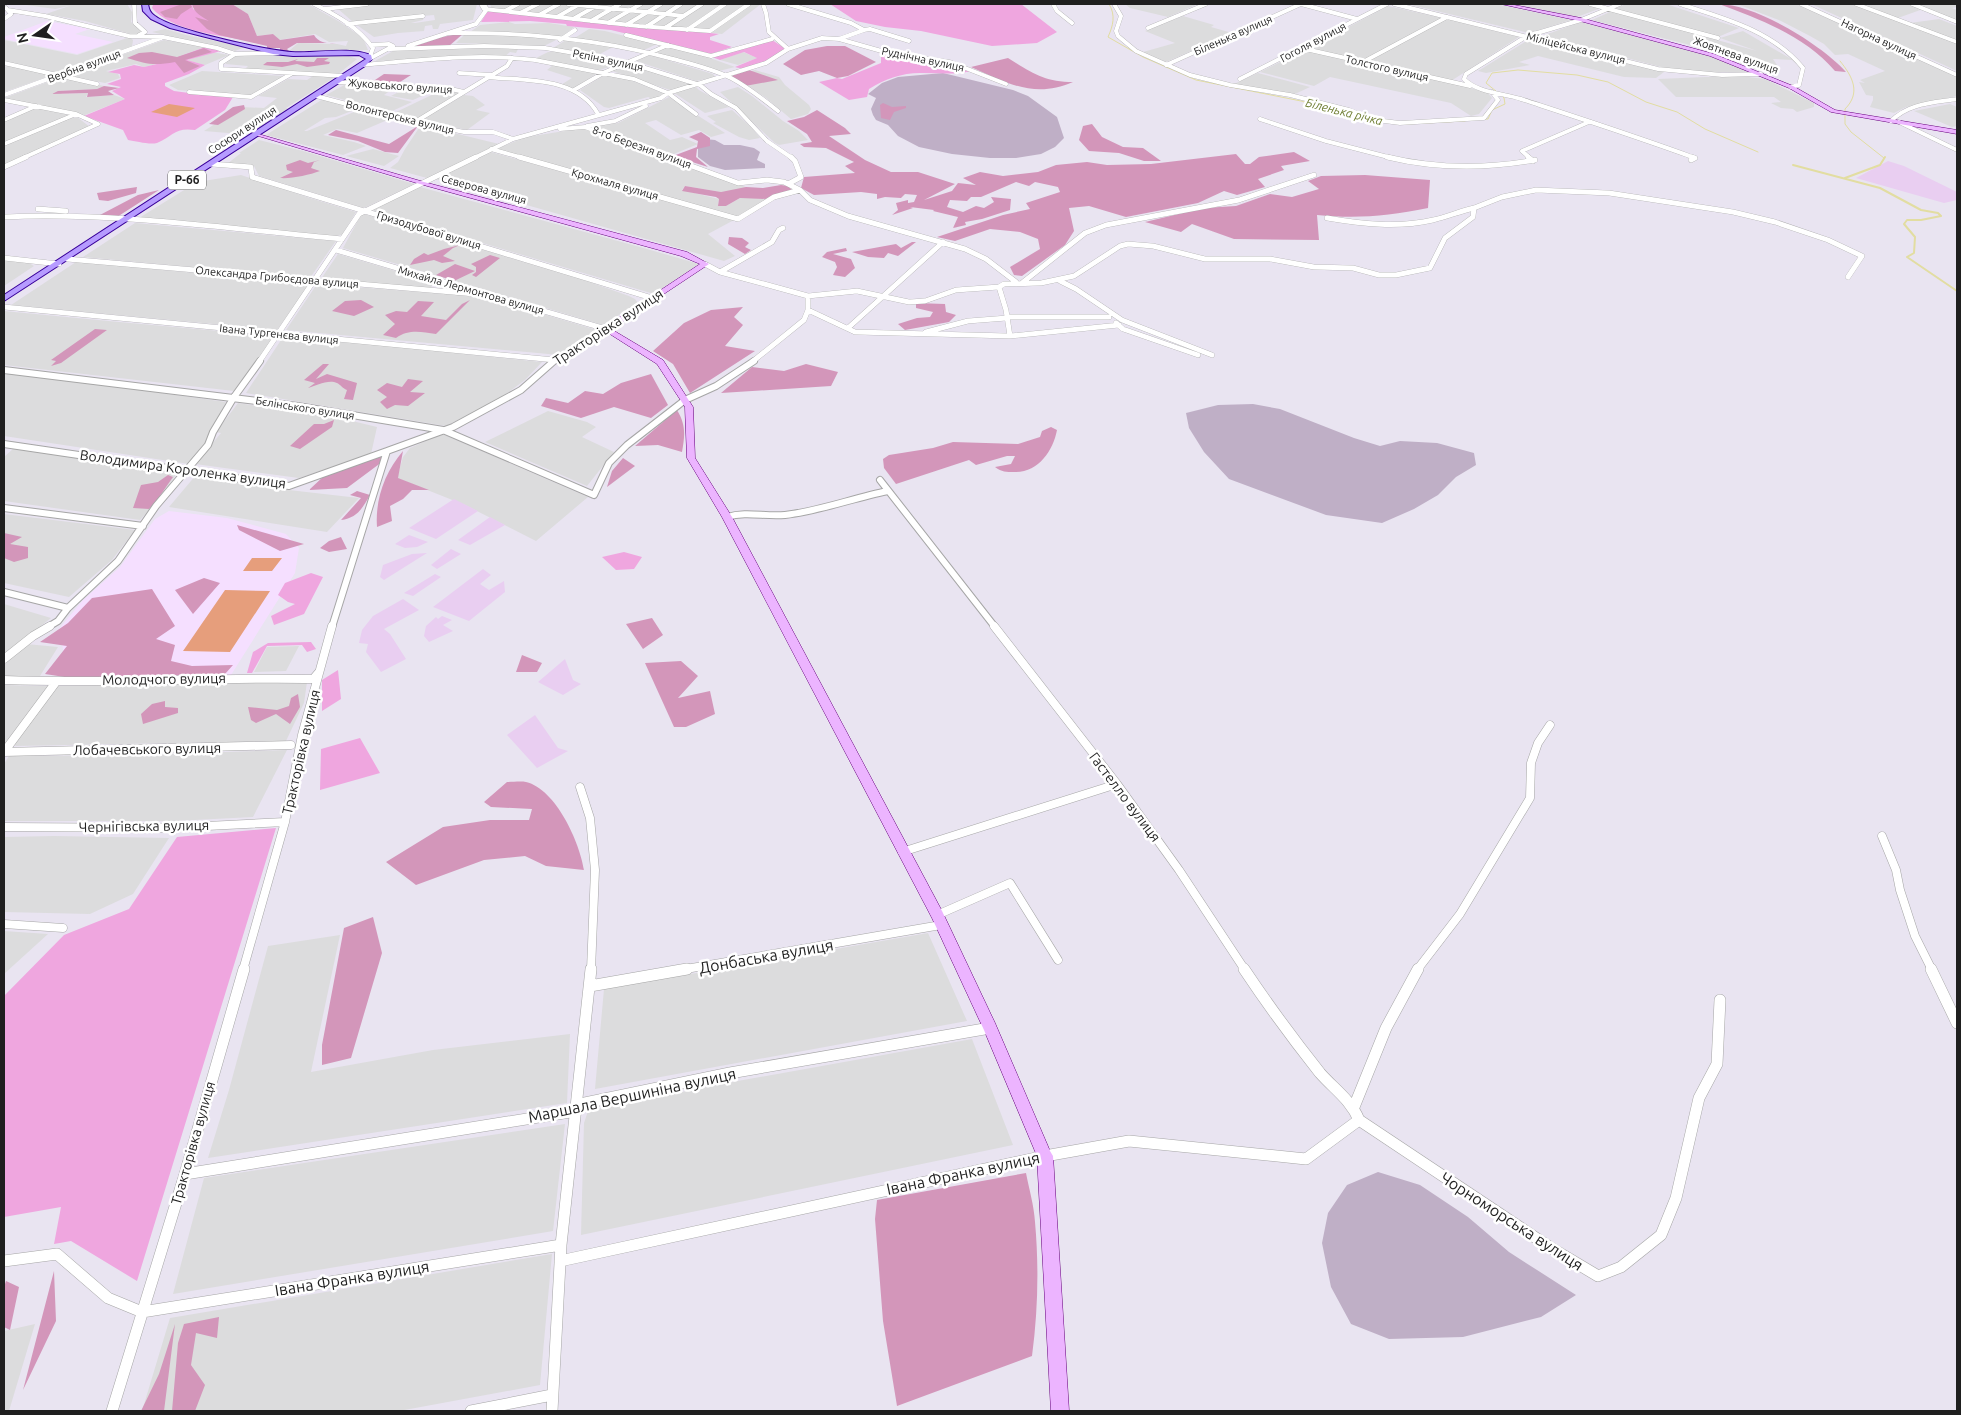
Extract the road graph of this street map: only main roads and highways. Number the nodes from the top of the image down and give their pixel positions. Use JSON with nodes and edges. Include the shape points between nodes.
{"nodes":[{"id":1,"x":146,"y":4,"type":"edge"},
{"id":2,"x":1503,"y":4,"type":"edge"},
{"id":3,"x":1957,"y":132,"type":"edge"},
{"id":4,"x":257,"y":134,"type":"junction"},
{"id":5,"x":705,"y":264,"type":"joint"},
{"id":6,"x":4,"y":299,"type":"edge"},
{"id":7,"x":1060,"y":1411,"type":"edge"}],
"edges":[{"from":1,"to":4,"type":"main road","name":"Сосюри вулиця","number":"Р-66","via":[[148,14],[172,27],[282,53],[360,53],[369,58]]},
{"from":2,"to":3,"type":"main road","name":"Жовтнева вулиця","via":[[1581,20],[1712,55],[1791,87],[1841,113]]},
{"from":4,"to":5,"type":"main road","name":"Сєверова вулиця","via":[[422,183],[684,254]]},
{"from":4,"to":6,"type":"main road","name":"Сосюри вулиця","number":"Р-66"},
{"from":5,"to":7,"type":"main road","name":"Тракторівка вулиця","via":[[606,329],[660,362],[689,407],[691,458],[727,517],[939,920],[1045,1156]]}]}
